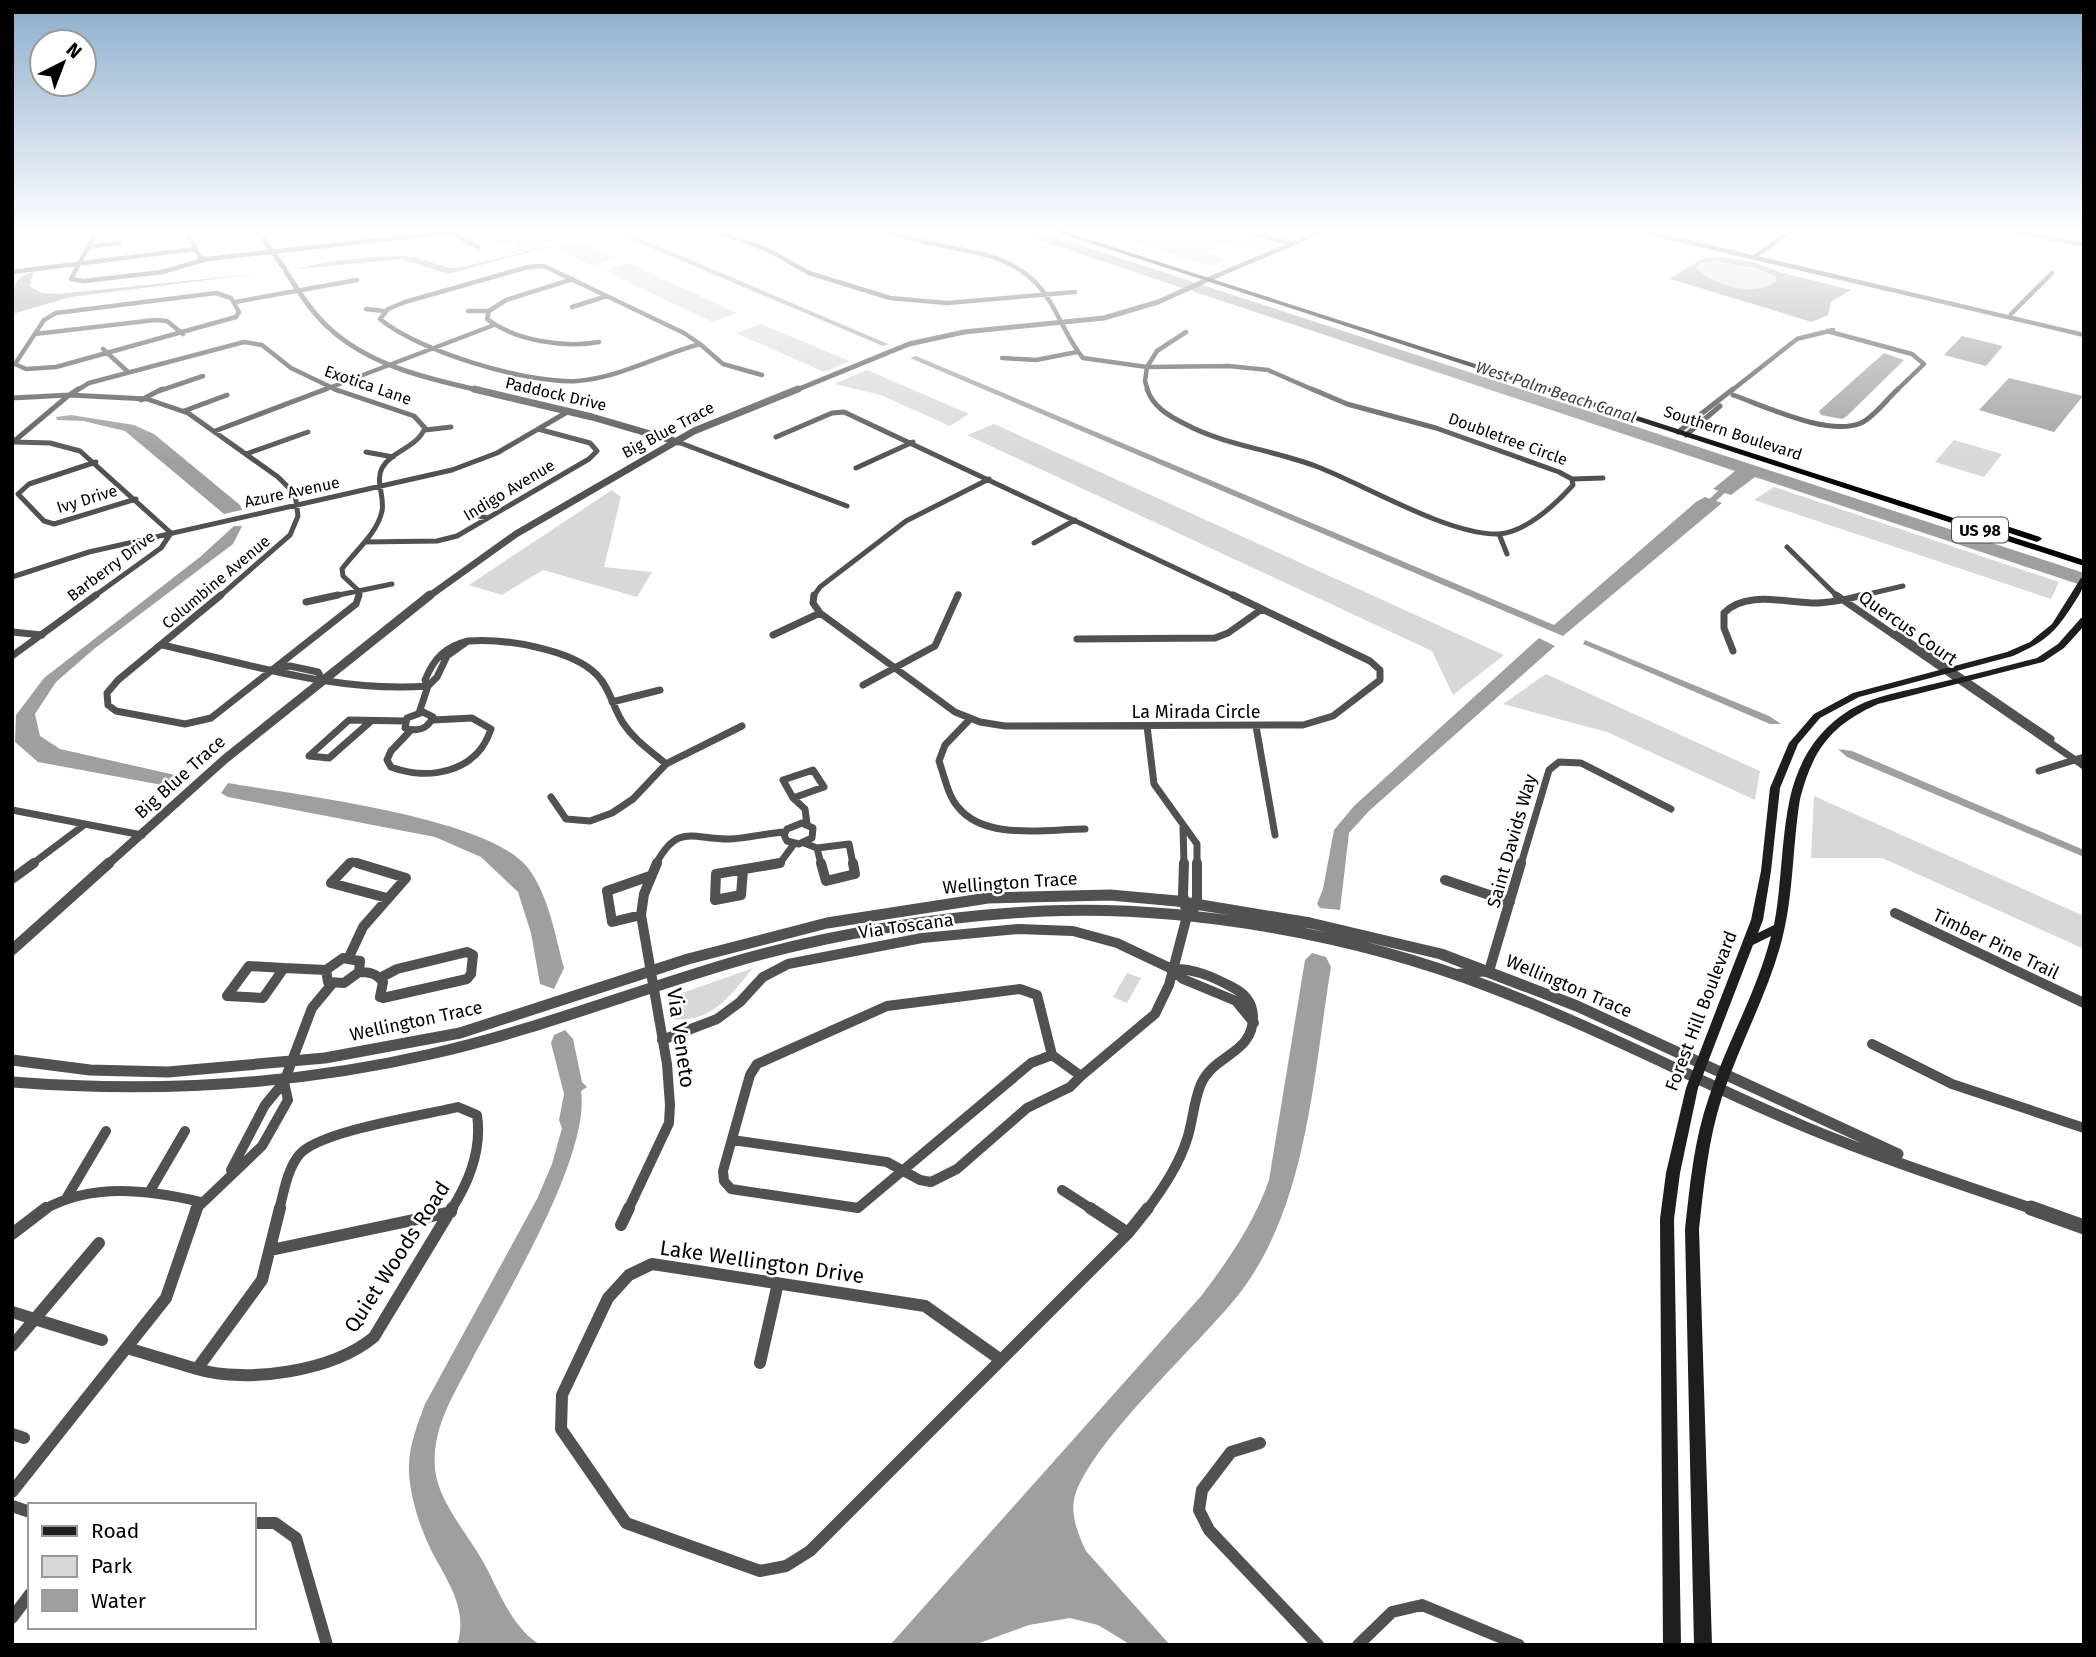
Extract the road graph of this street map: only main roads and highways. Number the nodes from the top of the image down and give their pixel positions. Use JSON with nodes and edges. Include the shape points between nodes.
{"nodes":[{"id":1,"x":1296,"y":307,"type":"edge"},
{"id":2,"x":1685,"y":431,"type":"junction"},
{"id":3,"x":2084,"y":554,"type":"edge"},
{"id":4,"x":2084,"y":563,"type":"edge"},
{"id":5,"x":2084,"y":580,"type":"edge"},
{"id":6,"x":2084,"y":620,"type":"edge"},
{"id":7,"x":1780,"y":927,"type":"junction"},
{"id":8,"x":1751,"y":941,"type":"junction"},
{"id":9,"x":1672,"y":1645,"type":"edge"},
{"id":10,"x":1703,"y":1645,"type":"edge"}],
"edges":[{"from":1,"to":2,"type":"highway","name":"Southern Boulevard","number":"US 98"},
{"from":2,"to":3,"type":"highway","name":"Southern Boulevard","number":"US 98"},
{"from":2,"to":4,"type":"highway","name":"Southern Boulevard","number":"US 98"},
{"from":5,"to":8,"type":"main road","name":"Forest Hill Boulevard","via":[[2054,626],[2033,644],[1842,701],[1817,716],[1801,733],[1775,788],[1763,892]]},
{"from":6,"to":7,"type":"main road","via":[[2061,646],[2040,660],[1866,706],[1820,738],[1795,793]]},
{"from":7,"to":8,"type":"main road"},
{"from":7,"to":10,"type":"main road","via":[[1718,1089],[1704,1139],[1692,1228]]},
{"from":8,"to":9,"type":"main road","name":"Forest Hill Boulevard","via":[[1695,1079],[1681,1131],[1667,1219]]}]}
